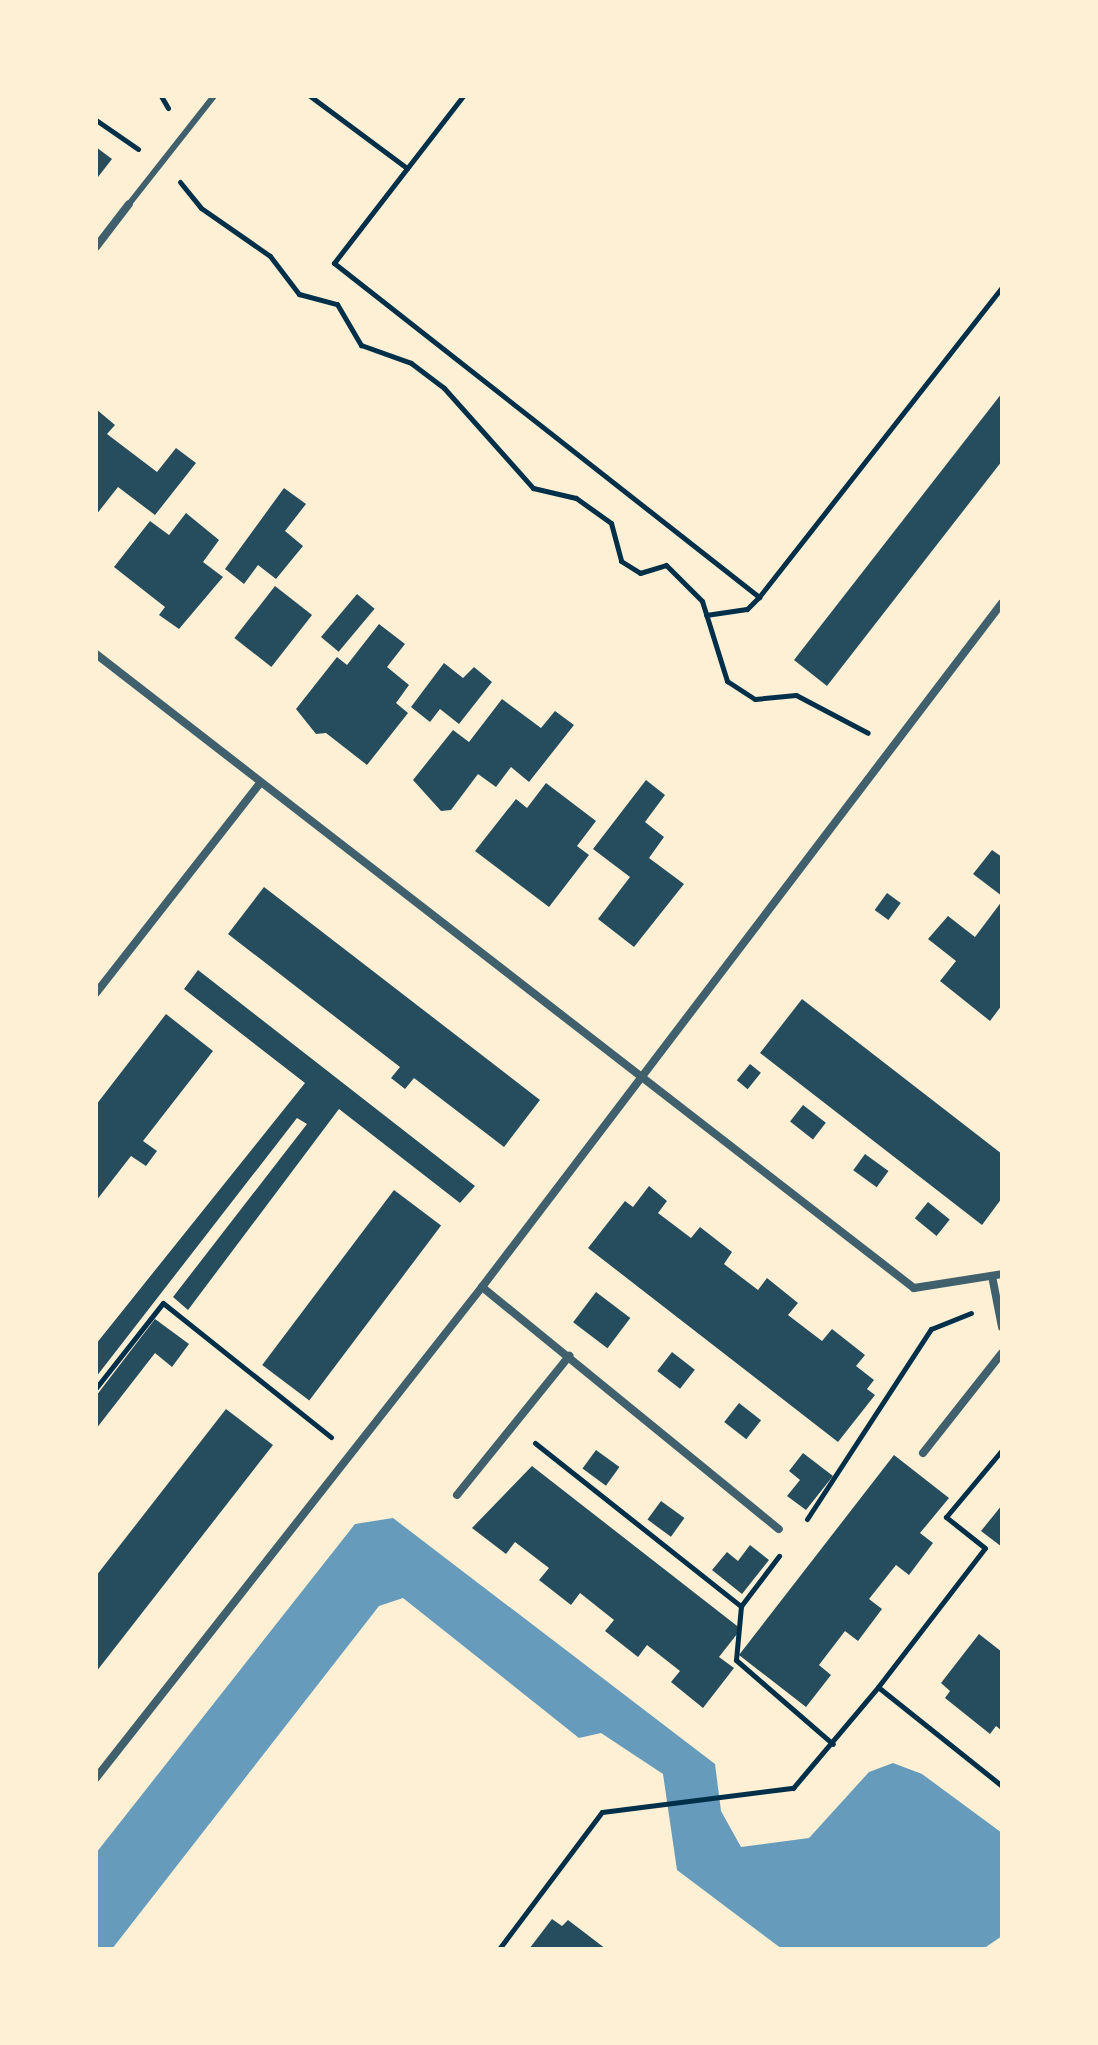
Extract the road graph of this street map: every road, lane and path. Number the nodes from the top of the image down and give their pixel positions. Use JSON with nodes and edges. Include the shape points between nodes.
{"nodes":[{"id":1,"x":214,"y":96,"type":"edge"},
{"id":2,"x":310,"y":96,"type":"edge"},
{"id":3,"x":463,"y":96,"type":"edge"},
{"id":4,"x":96,"y":120,"type":"edge"},
{"id":5,"x":166,"y":165,"type":"junction"},
{"id":6,"x":407,"y":168,"type":"junction"},
{"id":7,"x":129,"y":204,"type":"joint"},
{"id":8,"x":96,"y":247,"type":"edge"},
{"id":9,"x":1002,"y":287,"type":"edge"},
{"id":10,"x":759,"y":597,"type":"junction"},
{"id":11,"x":1002,"y":603,"type":"edge"},
{"id":12,"x":706,"y":615,"type":"junction"},
{"id":13,"x":96,"y":654,"type":"edge"},
{"id":14,"x":890,"y":749,"type":"junction"},
{"id":15,"x":259,"y":784,"type":"junction"},
{"id":16,"x":96,"y":993,"type":"edge"},
{"id":17,"x":639,"y":1075,"type":"junction"},
{"id":18,"x":1002,"y":1274,"type":"edge"},
{"id":19,"x":992,"y":1276,"type":"junction"},
{"id":20,"x":482,"y":1287,"type":"junction"},
{"id":21,"x":1002,"y":1327,"type":"edge"},
{"id":22,"x":1002,"y":1353,"type":"edge"},
{"id":23,"x":569,"y":1356,"type":"junction"},
{"id":24,"x":96,"y":1388,"type":"edge"},
{"id":25,"x":1002,"y":1450,"type":"edge"},
{"id":26,"x":350,"y":1452,"type":"junction"},
{"id":27,"x":923,"y":1453,"type":"dead end"},
{"id":28,"x":457,"y":1495,"type":"dead end"},
{"id":29,"x":779,"y":1529,"type":"dead end"},
{"id":30,"x":741,"y":1606,"type":"dead end"},
{"id":31,"x":878,"y":1687,"type":"junction"},
{"id":32,"x":833,"y":1744,"type":"junction"},
{"id":33,"x":96,"y":1778,"type":"edge"},
{"id":34,"x":1002,"y":1786,"type":"edge"},
{"id":35,"x":499,"y":1949,"type":"edge"}],
"edges":[{"from":1,"to":5,"type":"lane"},
{"from":2,"to":6,"type":"path"},
{"from":3,"to":6,"type":"path"},
{"from":4,"to":5,"type":"path"},
{"from":5,"to":7,"type":"lane"},
{"from":5,"to":12,"type":"path","via":[[201,208],[270,256],[299,294],[337,304],[361,345],[411,363],[444,388],[533,488],[576,498],[611,523],[621,561],[640,573],[666,565]]},
{"from":6,"to":10,"type":"path","via":[[334,263]]},
{"from":7,"to":8,"type":"street"},
{"from":9,"to":10,"type":"path"},
{"from":10,"to":12,"type":"path","via":[[747,609]]},
{"from":11,"to":14,"type":"street"},
{"from":12,"to":14,"type":"path","via":[[727,681],[755,699],[796,695],[844,715]]},
{"from":13,"to":15,"type":"street"},
{"from":14,"to":17,"type":"street"},
{"from":15,"to":16,"type":"street"},
{"from":15,"to":17,"type":"street"},
{"from":17,"to":19,"type":"street","via":[[914,1288]]},
{"from":17,"to":20,"type":"street"},
{"from":18,"to":19,"type":"street"},
{"from":19,"to":21,"type":"street"},
{"from":20,"to":23,"type":"street"},
{"from":20,"to":26,"type":"street"},
{"from":22,"to":27,"type":"street"},
{"from":23,"to":28,"type":"street"},
{"from":23,"to":29,"type":"street"},
{"from":24,"to":26,"type":"path","via":[[163,1303]]},
{"from":25,"to":31,"type":"path","via":[[946,1517],[985,1548]]},
{"from":26,"to":33,"type":"street"},
{"from":30,"to":32,"type":"path","via":[[736,1660]]},
{"from":31,"to":32,"type":"path"},
{"from":31,"to":34,"type":"path"},
{"from":32,"to":35,"type":"path","via":[[793,1788],[602,1812]]}]}
